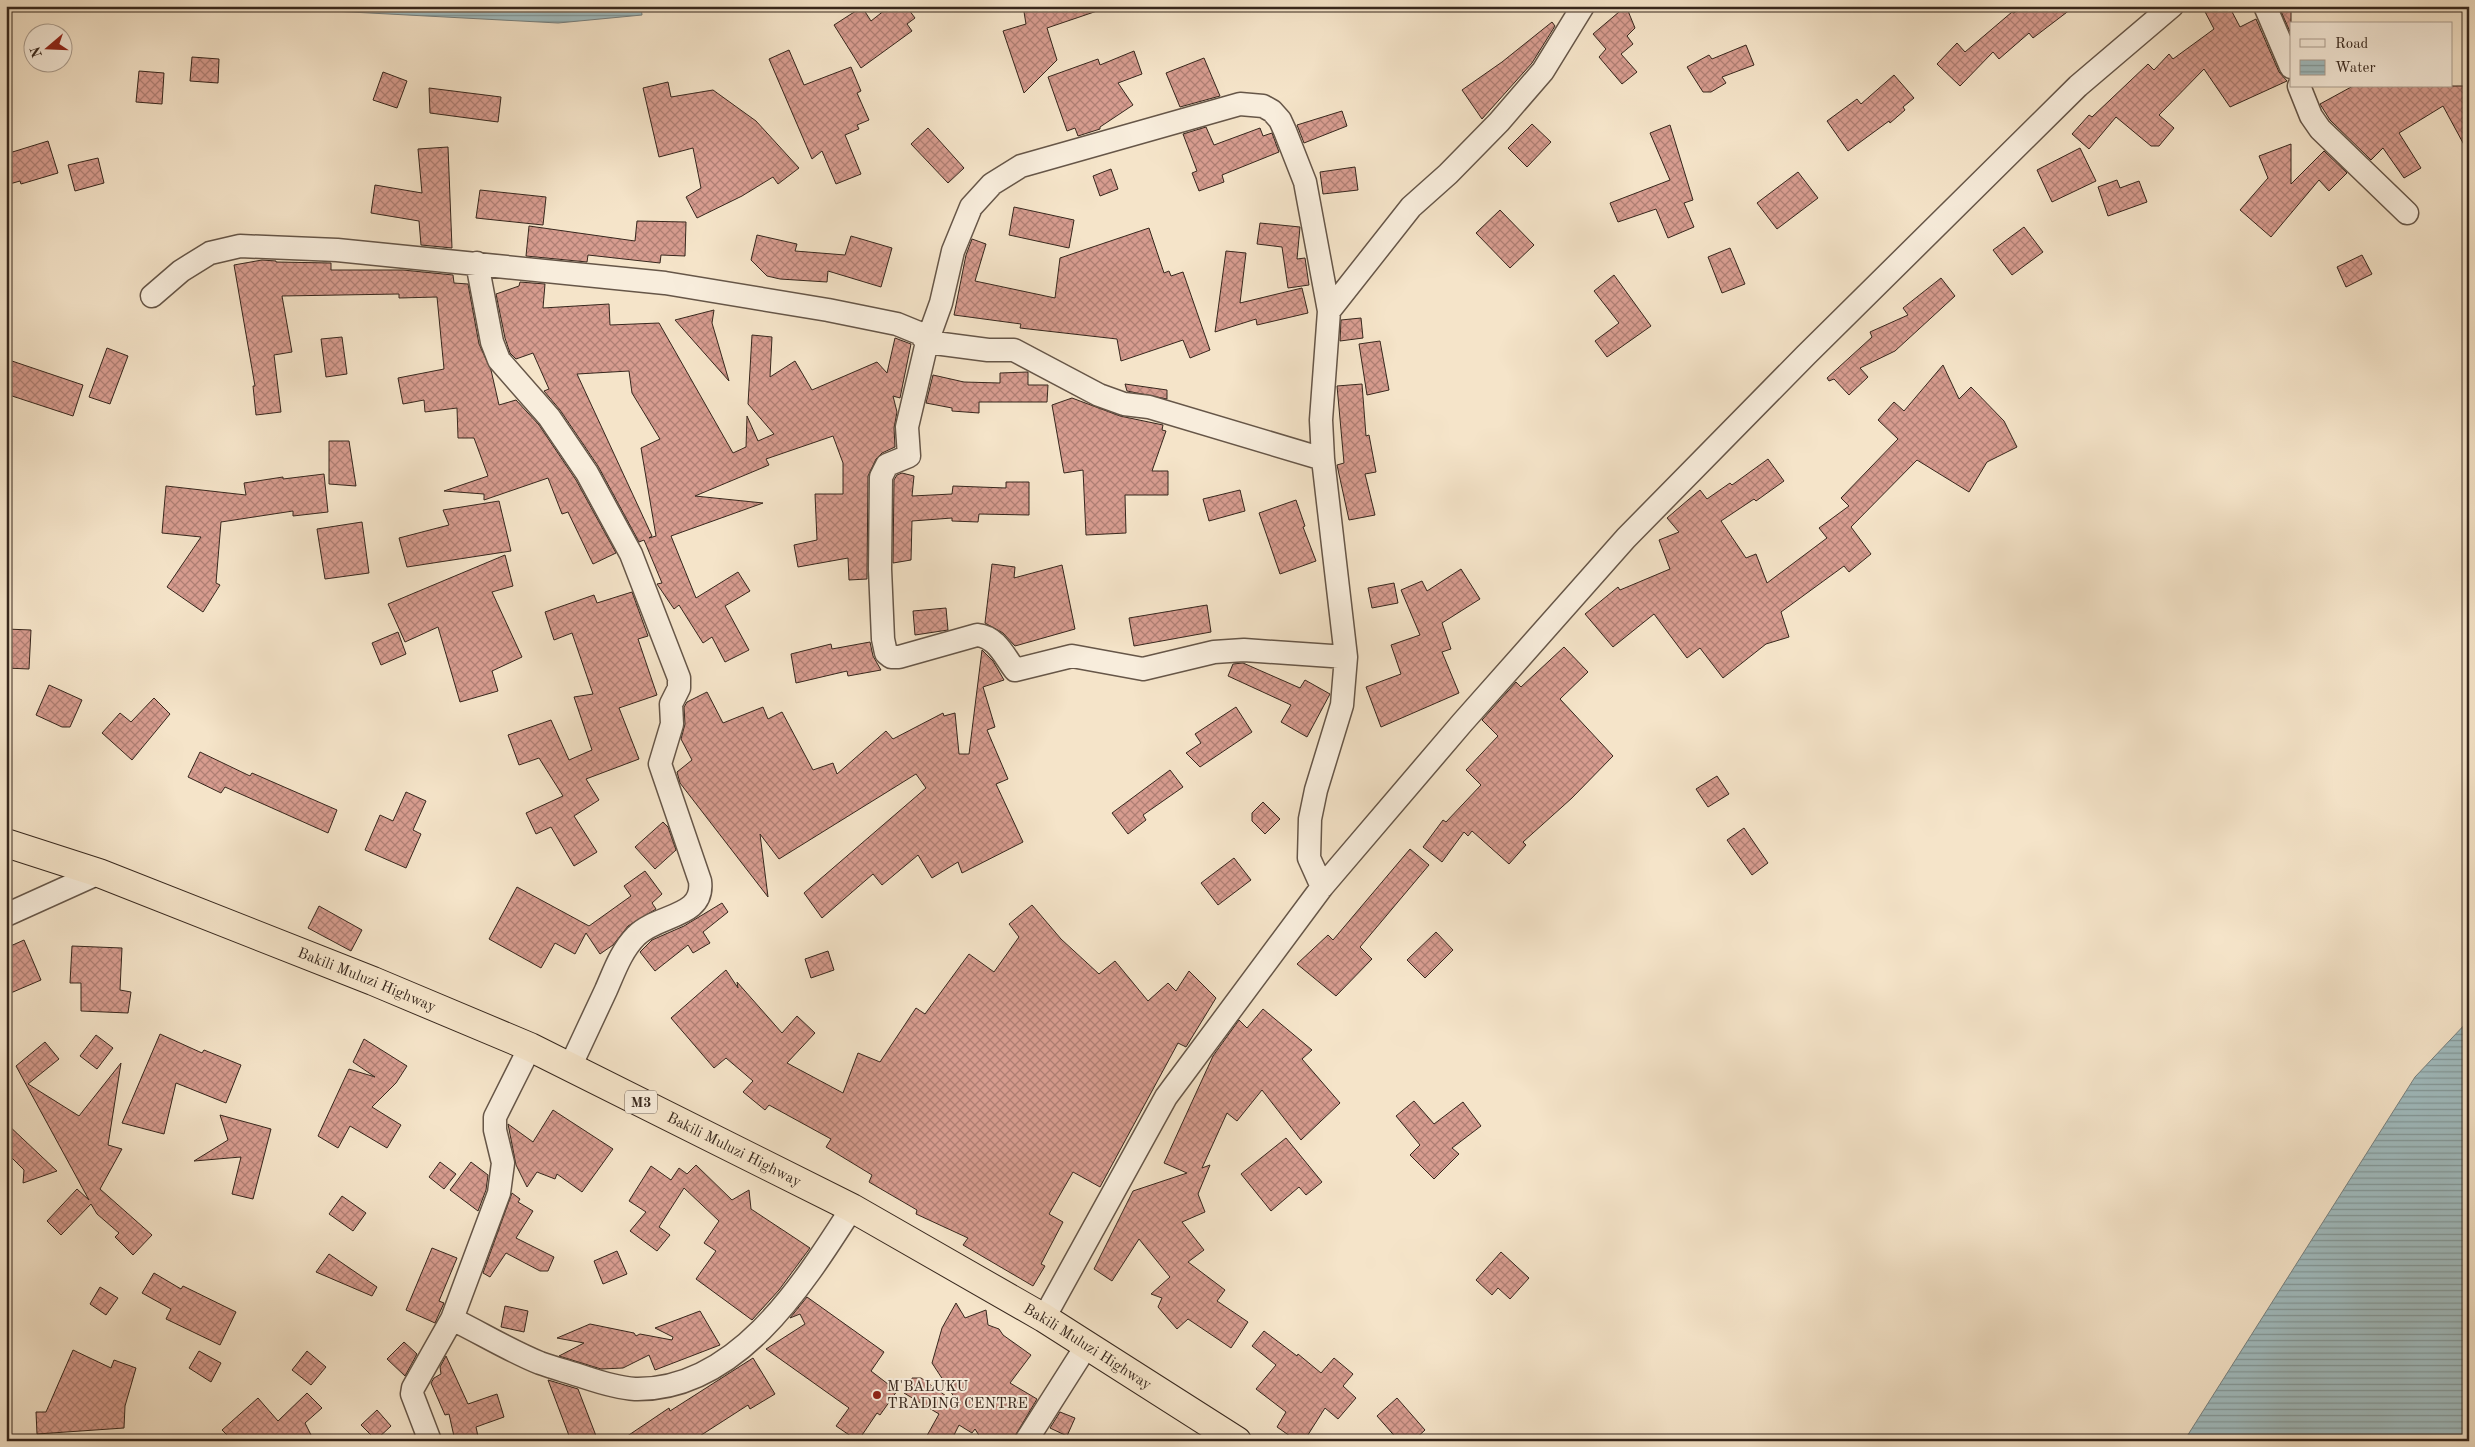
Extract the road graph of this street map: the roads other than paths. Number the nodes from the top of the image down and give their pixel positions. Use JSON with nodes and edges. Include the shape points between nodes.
{"nodes":[{"id":1,"x":1583,"y":6,"type":"edge"},
{"id":2,"x":2172,"y":6,"type":"edge"},
{"id":3,"x":2265,"y":6,"type":"edge"},
{"id":4,"x":2290,"y":65,"type":"edge"},
{"id":5,"x":2299,"y":88,"type":"edge"},
{"id":6,"x":2407,"y":213,"type":"dead end"},
{"id":7,"x":477,"y":263,"type":"junction"},
{"id":8,"x":152,"y":296,"type":"dead end"},
{"id":9,"x":1330,"y":311,"type":"junction"},
{"id":10,"x":927,"y":342,"type":"junction"},
{"id":11,"x":1323,"y":459,"type":"junction"},
{"id":12,"x":1346,"y":657,"type":"junction"},
{"id":13,"x":6,"y":843,"type":"edge"},
{"id":14,"x":99,"y":873,"type":"junction"},
{"id":15,"x":1322,"y":887,"type":"junction"},
{"id":16,"x":6,"y":915,"type":"edge"},
{"id":17,"x":530,"y":1047,"type":"junction"},
{"id":18,"x":570,"y":1067,"type":"junction"},
{"id":19,"x":852,"y":1208,"type":"junction"},
{"id":20,"x":452,"y":1318,"type":"junction"},
{"id":21,"x":1044,"y":1318,"type":"junction"},
{"id":22,"x":1087,"y":1345,"type":"junction"},
{"id":23,"x":430,"y":1441,"type":"edge"},
{"id":24,"x":1026,"y":1441,"type":"edge"},
{"id":25,"x":1237,"y":1441,"type":"edge"}],
"edges":[{"from":1,"to":9,"type":"street","via":[[1543,71],[1448,174],[1411,207]]},
{"from":2,"to":15,"type":"street","via":[[2078,86],[1626,538]]},
{"from":3,"to":4,"type":"street"},
{"from":5,"to":6,"type":"street","via":[[2320,129]]},
{"from":7,"to":8,"type":"street","via":[[336,250],[240,246],[210,253],[181,271]]},
{"from":7,"to":10,"type":"street","via":[[665,283],[828,310],[897,324],[919,333]]},
{"from":7,"to":18,"type":"street","via":[[492,342],[499,360],[549,417],[587,473],[631,554],[679,678],[679,688],[671,704],[672,724],[660,764],[702,891],[698,901],[689,908],[648,926],[628,946]]},
{"from":9,"to":10,"type":"street","via":[[1305,182],[1285,131],[1272,111],[1263,106],[1240,104],[1020,166],[992,184],[971,207],[953,251],[941,303]]},
{"from":9,"to":11,"type":"street","via":[[1321,420]]},
{"from":10,"to":11,"type":"street","via":[[1014,350],[1124,404],[1149,407]]},
{"from":10,"to":12,"type":"street","via":[[907,427],[909,456],[887,465],[881,477],[883,639],[886,653],[891,657],[899,658],[977,635],[997,644],[1015,670],[1072,656],[1142,669],[1214,652],[1244,650]]},
{"from":11,"to":12,"type":"street"},
{"from":12,"to":15,"type":"street","via":[[1342,706],[1310,819],[1309,858]]},
{"from":13,"to":14,"type":"highway","name":"Bakili Muluzi Highway","number":"M3"},
{"from":14,"to":16,"type":"street"},
{"from":14,"to":17,"type":"highway","name":"Bakili Muluzi Highway","number":"M3"},
{"from":15,"to":21,"type":"street","via":[[1166,1097]]},
{"from":17,"to":18,"type":"highway","name":"Bakili Muluzi Highway","number":"M3"},
{"from":17,"to":20,"type":"street","via":[[495,1117],[503,1163],[502,1180]]},
{"from":18,"to":19,"type":"highway","name":"Bakili Muluzi Highway","number":"M3"},
{"from":19,"to":20,"type":"street","via":[[812,1269],[754,1340],[700,1374],[670,1385],[634,1389],[598,1381],[540,1363]]},
{"from":19,"to":21,"type":"highway","name":"Bakili Muluzi Highway","number":"M3"},
{"from":20,"to":23,"type":"street","via":[[413,1388],[412,1394]]},
{"from":21,"to":22,"type":"highway","name":"Bakili Muluzi Highway","number":"M3"},
{"from":22,"to":24,"type":"street"},
{"from":22,"to":25,"type":"highway","name":"Bakili Muluzi Highway","number":"M3"}]}
